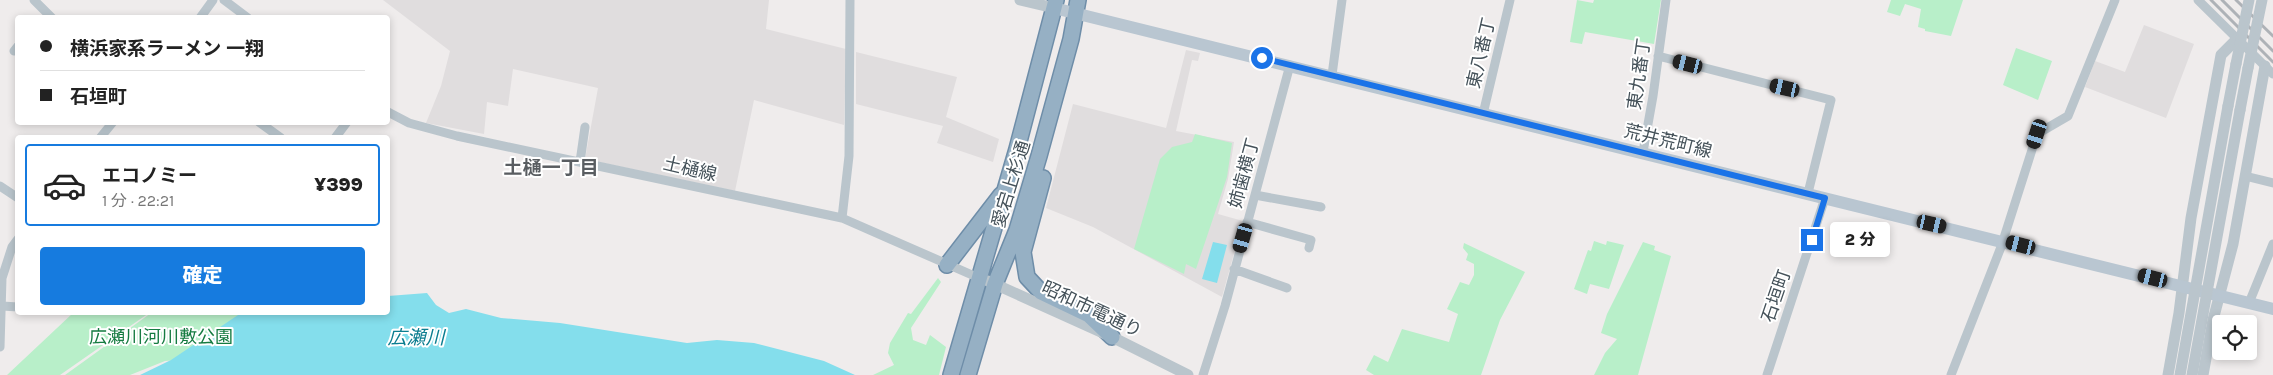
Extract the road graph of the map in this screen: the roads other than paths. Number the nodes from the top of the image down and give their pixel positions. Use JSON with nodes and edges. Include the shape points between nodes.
{"nodes":[{"id":1,"x":34,"y":0,"type":"edge"},
{"id":2,"x":213,"y":0,"type":"edge"},
{"id":3,"x":224,"y":0,"type":"edge"},
{"id":4,"x":850,"y":0,"type":"edge"},
{"id":5,"x":1020,"y":0,"type":"edge"},
{"id":6,"x":1342,"y":0,"type":"edge"},
{"id":7,"x":1510,"y":0,"type":"edge"},
{"id":8,"x":1666,"y":0,"type":"edge"},
{"id":9,"x":2115,"y":0,"type":"edge"},
{"id":10,"x":2198,"y":0,"type":"edge"},
{"id":11,"x":2249,"y":0,"type":"edge"},
{"id":12,"x":2262,"y":0,"type":"edge"},
{"id":13,"x":1055,"y":4,"type":"edge"},
{"id":14,"x":1077,"y":6,"type":"edge"},
{"id":15,"x":47,"y":15,"type":"edge"},
{"id":16,"x":202,"y":15,"type":"edge"},
{"id":17,"x":244,"y":15,"type":"edge"},
{"id":18,"x":2238,"y":38,"type":"junction"},
{"id":19,"x":1071,"y":39,"type":"junction"},
{"id":20,"x":1658,"y":56,"type":"junction"},
{"id":21,"x":1290,"y":65,"type":"junction"},
{"id":22,"x":2269,"y":70,"type":"edge"},
{"id":23,"x":1332,"y":75,"type":"junction"},
{"id":24,"x":390,"y":113,"type":"edge"},
{"id":25,"x":1483,"y":114,"type":"junction"},
{"id":26,"x":263,"y":125,"type":"edge"},
{"id":27,"x":585,"y":127,"type":"dead end"},
{"id":28,"x":277,"y":135,"type":"edge"},
{"id":29,"x":1643,"y":152,"type":"junction"},
{"id":30,"x":580,"y":162,"type":"junction"},
{"id":31,"x":2245,"y":176,"type":"junction"},
{"id":32,"x":2273,"y":182,"type":"edge"},
{"id":33,"x":0,"y":186,"type":"edge"},
{"id":34,"x":1005,"y":190,"type":"junction"},
{"id":35,"x":1808,"y":193,"type":"junction"},
{"id":36,"x":1255,"y":195,"type":"junction"},
{"id":37,"x":15,"y":196,"type":"edge"},
{"id":38,"x":1825,"y":198,"type":"junction"},
{"id":39,"x":1321,"y":207,"type":"dead end"},
{"id":40,"x":842,"y":218,"type":"junction"},
{"id":41,"x":1247,"y":222,"type":"junction"},
{"id":42,"x":2003,"y":241,"type":"junction"},
{"id":43,"x":15,"y":243,"type":"edge"},
{"id":44,"x":2273,"y":244,"type":"edge"},
{"id":45,"x":1309,"y":248,"type":"dead end"},
{"id":46,"x":948,"y":265,"type":"junction"},
{"id":47,"x":1234,"y":269,"type":"junction"},
{"id":48,"x":1,"y":278,"type":"edge"},
{"id":49,"x":979,"y":278,"type":"junction"},
{"id":50,"x":995,"y":284,"type":"junction"},
{"id":51,"x":2182,"y":285,"type":"junction"},
{"id":52,"x":1287,"y":288,"type":"dead end"},
{"id":53,"x":2221,"y":295,"type":"junction"},
{"id":54,"x":2248,"y":303,"type":"junction"},
{"id":55,"x":2,"y":306,"type":"junction"},
{"id":56,"x":15,"y":307,"type":"edge"},
{"id":57,"x":2273,"y":309,"type":"edge"},
{"id":58,"x":2179,"y":313,"type":"junction"},
{"id":59,"x":2215,"y":315,"type":"edge"},
{"id":60,"x":2212,"y":320,"type":"edge"},
{"id":61,"x":2212,"y":326,"type":"edge"},
{"id":62,"x":1112,"y":338,"type":"junction"},
{"id":63,"x":0,"y":347,"type":"edge"},
{"id":64,"x":952,"y":375,"type":"edge"},
{"id":65,"x":968,"y":375,"type":"edge"},
{"id":66,"x":1188,"y":375,"type":"edge"},
{"id":67,"x":1203,"y":375,"type":"edge"},
{"id":68,"x":1767,"y":375,"type":"edge"},
{"id":69,"x":1951,"y":375,"type":"edge"},
{"id":70,"x":2168,"y":375,"type":"edge"},
{"id":71,"x":2180,"y":375,"type":"edge"},
{"id":72,"x":2192,"y":375,"type":"edge"},
{"id":73,"x":2203,"y":375,"type":"edge"}],
"edges":[{"from":1,"to":15,"type":"street"},
{"from":2,"to":16,"type":"street"},
{"from":3,"to":17,"type":"street"},
{"from":4,"to":40,"type":"street","via":[[849,156]]},
{"from":5,"to":13,"type":"street"},
{"from":6,"to":23,"type":"street"},
{"from":7,"to":25,"type":"street","name":"東八番丁"},
{"from":8,"to":20,"type":"street","name":"東九番丁"},
{"from":9,"to":42,"type":"street","via":[[2068,116],[2037,134]]},
{"from":10,"to":18,"type":"street"},
{"from":11,"to":71,"type":"street","bridge":true},
{"from":12,"to":72,"type":"street","bridge":true},
{"from":13,"to":14,"type":"main road","name":"荒井荒町線"},
{"from":13,"to":34,"type":"highway","name":"愛宕上杉通"},
{"from":14,"to":19,"type":"highway","name":"愛宕上杉通"},
{"from":14,"to":21,"type":"main road","name":"荒井荒町線"},
{"from":18,"to":22,"type":"street"},
{"from":18,"to":51,"type":"street","via":[[2221,55]]},
{"from":19,"to":50,"type":"highway","name":"愛宕上杉通","via":[[1017,230]]},
{"from":19,"to":62,"type":"highway","via":[[1074,45],[1070,77],[1023,261],[1027,277],[1041,292],[1089,315]]},
{"from":20,"to":29,"type":"street","name":"東九番丁"},
{"from":20,"to":35,"type":"street","via":[[1831,100]]},
{"from":21,"to":23,"type":"main road","name":"荒井荒町線"},
{"from":21,"to":36,"type":"street","name":"姉歯横丁"},
{"from":22,"to":31,"type":"street"},
{"from":23,"to":25,"type":"main road","name":"荒井荒町線"},
{"from":24,"to":30,"type":"street","name":"土樋線","via":[[409,123],[449,134]]},
{"from":25,"to":29,"type":"main road","name":"荒井荒町線"},
{"from":26,"to":28,"type":"street"},
{"from":27,"to":30,"type":"street"},
{"from":29,"to":35,"type":"main road","name":"荒井荒町線"},
{"from":30,"to":40,"type":"street","name":"土樋線"},
{"from":31,"to":32,"type":"street"},
{"from":31,"to":53,"type":"street"},
{"from":33,"to":37,"type":"street"},
{"from":34,"to":46,"type":"highway"},
{"from":34,"to":49,"type":"highway","name":"愛宕上杉通"},
{"from":35,"to":38,"type":"main road","name":"荒井荒町線"},
{"from":36,"to":39,"type":"street"},
{"from":36,"to":41,"type":"street","name":"姉歯横丁"},
{"from":38,"to":42,"type":"main road","name":"荒井荒町線"},
{"from":38,"to":68,"type":"street","name":"石垣町"},
{"from":40,"to":46,"type":"street","name":"土樋線"},
{"from":41,"to":45,"type":"street","via":[[1312,240]]},
{"from":41,"to":47,"type":"street","name":"姉歯横丁"},
{"from":42,"to":51,"type":"main road","name":"荒井荒町線"},
{"from":42,"to":69,"type":"street"},
{"from":43,"to":48,"type":"street"},
{"from":44,"to":54,"type":"street"},
{"from":46,"to":49,"type":"street","name":"土樋線"},
{"from":47,"to":52,"type":"street"},
{"from":47,"to":67,"type":"street","name":"姉歯横丁"},
{"from":48,"to":55,"type":"street"},
{"from":49,"to":50,"type":"street","name":"昭和市電通り"},
{"from":49,"to":64,"type":"highway","name":"愛宕上杉通"},
{"from":50,"to":62,"type":"street","name":"昭和市電通り"},
{"from":50,"to":65,"type":"highway","name":"愛宕上杉通"},
{"from":51,"to":53,"type":"main road","name":"荒井荒町線"},
{"from":51,"to":58,"type":"street"},
{"from":53,"to":54,"type":"main road","name":"荒井荒町線"},
{"from":53,"to":59,"type":"street"},
{"from":54,"to":57,"type":"main road","name":"荒井荒町線"},
{"from":55,"to":56,"type":"street"},
{"from":55,"to":63,"type":"street"},
{"from":58,"to":60,"type":"street"},
{"from":58,"to":70,"type":"street"},
{"from":61,"to":73,"type":"street"},
{"from":62,"to":66,"type":"street","name":"昭和市電通り"}]}
